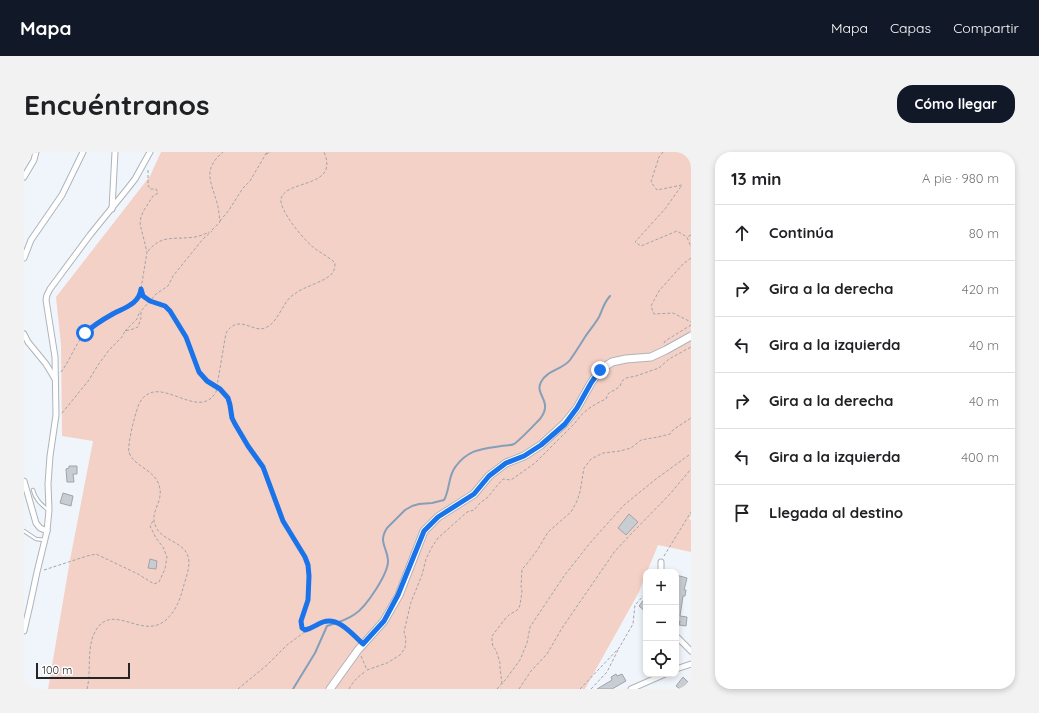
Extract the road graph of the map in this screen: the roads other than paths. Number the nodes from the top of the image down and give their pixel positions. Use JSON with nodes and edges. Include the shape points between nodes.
{"nodes":[{"id":1,"x":36,"y":152,"type":"edge"},
{"id":2,"x":83,"y":152,"type":"edge"},
{"id":3,"x":115,"y":152,"type":"edge"},
{"id":4,"x":150,"y":152,"type":"edge"},
{"id":5,"x":24,"y":176,"type":"edge"},
{"id":6,"x":112,"y":209,"type":"junction"},
{"id":7,"x":24,"y":258,"type":"edge"},
{"id":8,"x":24,"y":334,"type":"edge"},
{"id":9,"x":691,"y":336,"type":"edge"},
{"id":10,"x":56,"y":380,"type":"junction"},
{"id":11,"x":24,"y":481,"type":"edge"},
{"id":12,"x":33,"y":490,"type":"dead end"},
{"id":13,"x":49,"y":510,"type":"junction"},
{"id":14,"x":24,"y":531,"type":"edge"},
{"id":15,"x":47,"y":531,"type":"junction"},
{"id":16,"x":45,"y":540,"type":"junction"},
{"id":17,"x":661,"y":562,"type":"dead end"},
{"id":18,"x":661,"y":569,"type":"edge"},
{"id":19,"x":24,"y":631,"type":"edge"},
{"id":20,"x":679,"y":639,"type":"edge"},
{"id":21,"x":691,"y":651,"type":"edge"},
{"id":22,"x":691,"y":664,"type":"edge"},
{"id":23,"x":679,"y":668,"type":"edge"},
{"id":24,"x":658,"y":677,"type":"edge"},
{"id":25,"x":330,"y":689,"type":"edge"},
{"id":26,"x":631,"y":689,"type":"edge"}],
"edges":[{"from":1,"to":5,"type":"street"},
{"from":2,"to":7,"type":"street","via":[[62,195],[31,240]]},
{"from":3,"to":6,"type":"street"},
{"from":4,"to":6,"type":"street"},
{"from":6,"to":10,"type":"street","via":[[47,295],[56,357]]},
{"from":8,"to":10,"type":"street"},
{"from":9,"to":25,"type":"street","via":[[651,357],[626,358],[612,362],[600,370],[565,424],[541,445],[524,456],[506,463],[489,476],[474,494],[438,517],[424,531],[398,595],[384,621],[360,647]]},
{"from":10,"to":13,"type":"street","via":[[55,421],[48,484]]},
{"from":11,"to":15,"type":"street","via":[[36,523]]},
{"from":12,"to":13,"type":"lane","via":[[41,505]]},
{"from":13,"to":15,"type":"street"},
{"from":14,"to":16,"type":"lane","via":[[36,539]]},
{"from":15,"to":16,"type":"street"},
{"from":16,"to":19,"type":"street"},
{"from":17,"to":18,"type":"street"},
{"from":20,"to":21,"type":"street"},
{"from":22,"to":23,"type":"street"},
{"from":24,"to":26,"type":"street"}]}
